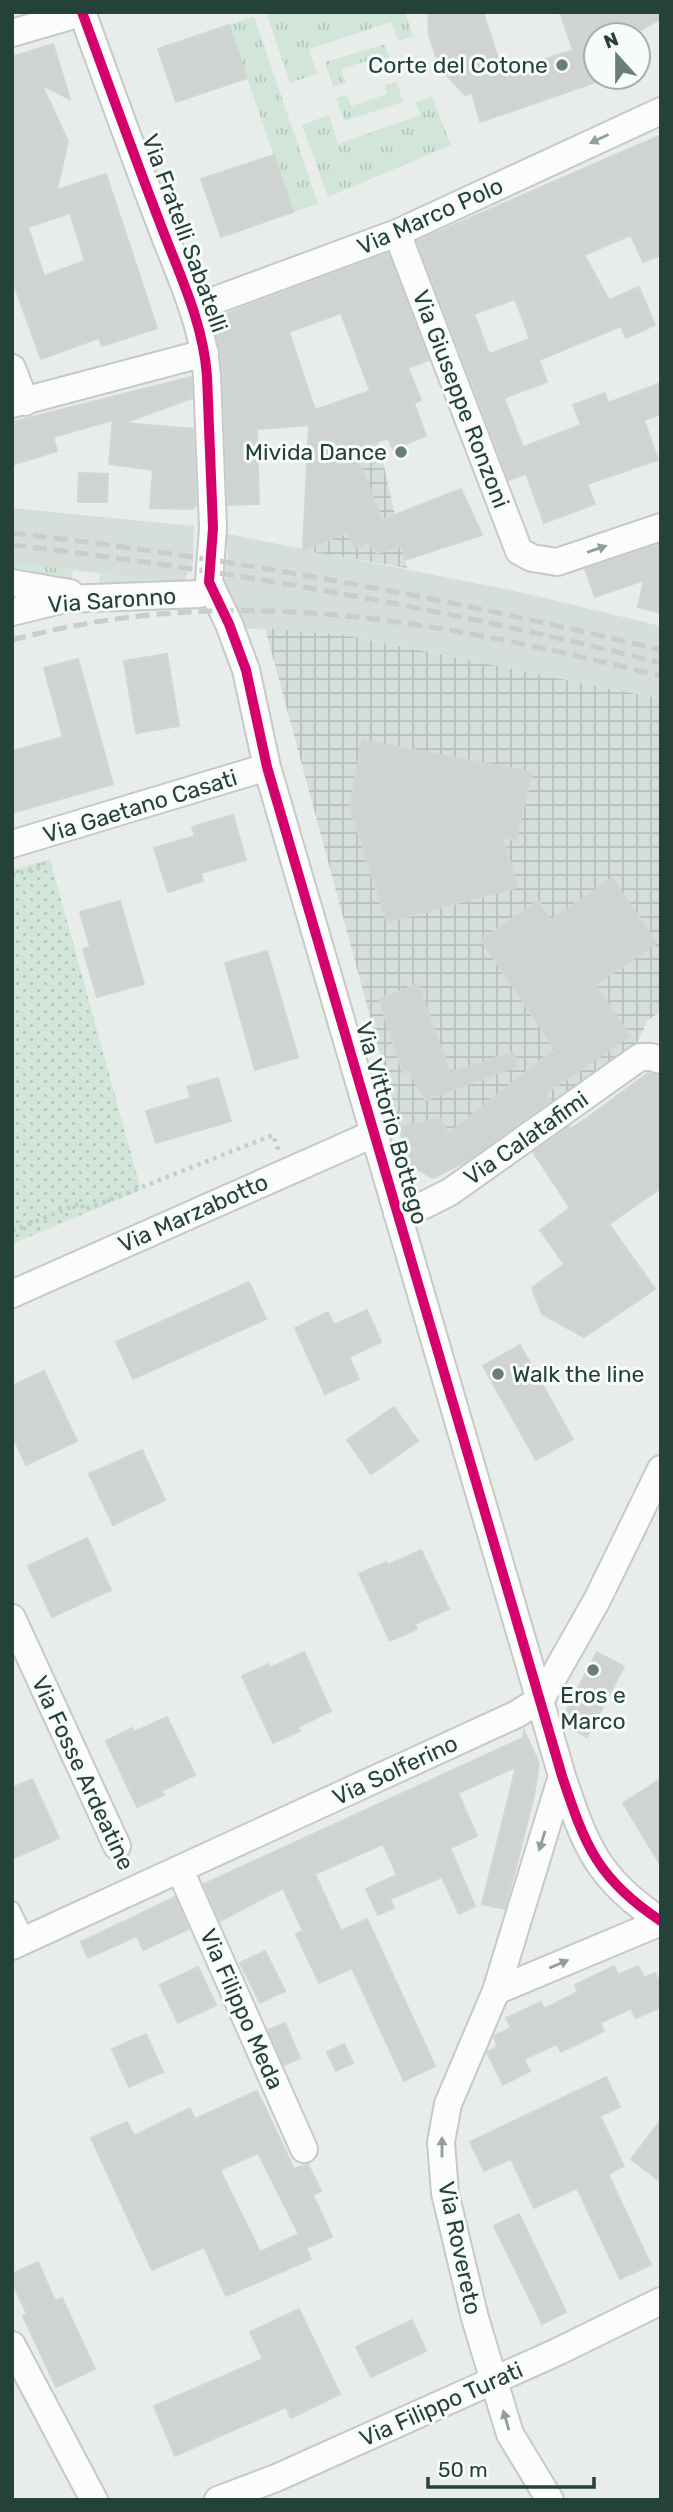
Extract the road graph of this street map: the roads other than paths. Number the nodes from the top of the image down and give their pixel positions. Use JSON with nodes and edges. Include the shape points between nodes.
{"nodes":[{"id":1,"x":83,"y":12,"type":"edge"},
{"id":2,"x":12,"y":33,"type":"edge"},
{"id":3,"x":661,"y":111,"type":"edge"},
{"id":4,"x":397,"y":233,"type":"junction"},
{"id":5,"x":194,"y":308,"type":"junction"},
{"id":6,"x":205,"y":353,"type":"junction"},
{"id":7,"x":12,"y":368,"type":"edge"},
{"id":8,"x":19,"y":403,"type":"edge"},
{"id":9,"x":661,"y":527,"type":"edge"},
{"id":10,"x":210,"y":559,"type":"joint"},
{"id":11,"x":12,"y":583,"type":"edge"},
{"id":12,"x":212,"y":591,"type":"junction"},
{"id":13,"x":100,"y":597,"type":"junction"},
{"id":14,"x":12,"y":612,"type":"edge"},
{"id":15,"x":267,"y":767,"type":"junction"},
{"id":16,"x":12,"y":844,"type":"edge"},
{"id":17,"x":656,"y":1059,"type":"edge"},
{"id":18,"x":373,"y":1134,"type":"junction"},
{"id":19,"x":397,"y":1213,"type":"junction"},
{"id":20,"x":12,"y":1294,"type":"edge"},
{"id":21,"x":661,"y":1469,"type":"edge"},
{"id":22,"x":12,"y":1618,"type":"edge"},
{"id":23,"x":541,"y":1699,"type":"junction"},
{"id":24,"x":562,"y":1776,"type":"junction"},
{"id":25,"x":117,"y":1846,"type":"dead end"},
{"id":26,"x":180,"y":1870,"type":"junction"},
{"id":27,"x":12,"y":1909,"type":"edge"},
{"id":28,"x":661,"y":1921,"type":"edge"},
{"id":29,"x":20,"y":1943,"type":"edge"},
{"id":30,"x":496,"y":1991,"type":"junction"},
{"id":31,"x":304,"y":2149,"type":"dead end"},
{"id":32,"x":661,"y":2301,"type":"edge"},
{"id":33,"x":12,"y":2345,"type":"edge"},
{"id":34,"x":495,"y":2380,"type":"junction"},
{"id":35,"x":94,"y":2500,"type":"edge"},
{"id":36,"x":218,"y":2500,"type":"edge"},
{"id":37,"x":550,"y":2500,"type":"edge"}],
"edges":[{"from":1,"to":2,"type":"street"},
{"from":1,"to":5,"type":"street","name":"Via Fratelli Sabatelli"},
{"from":3,"to":4,"type":"street","name":"Via Marco Polo","one_way":true},
{"from":4,"to":5,"type":"street","name":"Via Marco Polo"},
{"from":4,"to":9,"type":"street","name":"Via Giuseppe Ronzoni","one_way":true,"via":[[519,551],[557,562]]},
{"from":5,"to":6,"type":"street","name":"Via Fratelli Sabatelli"},
{"from":6,"to":8,"type":"street"},
{"from":6,"to":10,"type":"street","name":"Via Fratelli Sabatelli","via":[[213,528]]},
{"from":7,"to":8,"type":"street"},
{"from":10,"to":12,"type":"street","name":"Via Vittorio Bottego"},
{"from":11,"to":13,"type":"street"},
{"from":12,"to":13,"type":"street","name":"Via Saronno"},
{"from":12,"to":15,"type":"street","name":"Via Vittorio Bottego","via":[[246,670]]},
{"from":13,"to":14,"type":"street","name":"Via Saronno","via":[[65,599]]},
{"from":15,"to":16,"type":"street","name":"Via Gaetano Casati"},
{"from":15,"to":18,"type":"street","name":"Via Vittorio Bottego"},
{"from":17,"to":19,"type":"street","name":"Via Calatafimi","via":[[640,1057],[450,1192]]},
{"from":18,"to":19,"type":"street","name":"Via Vittorio Bottego"},
{"from":18,"to":20,"type":"street","name":"Via Marzabotto"},
{"from":19,"to":23,"type":"street","name":"Via Vittorio Bottego"},
{"from":21,"to":23,"type":"street","name":"Via Solferino","via":[[597,1600]]},
{"from":22,"to":25,"type":"street","name":"Via Fosse Ardeatine"},
{"from":23,"to":24,"type":"street"},
{"from":23,"to":26,"type":"street","name":"Via Solferino"},
{"from":24,"to":28,"type":"street","via":[[582,1834],[607,1876],[634,1904]]},
{"from":24,"to":30,"type":"street","name":"Via Rovereto","one_way":true},
{"from":26,"to":29,"type":"street","name":"Via Solferino"},
{"from":26,"to":31,"type":"street","name":"Via Filippo Meda"},
{"from":27,"to":29,"type":"lane"},
{"from":30,"to":28,"type":"street","one_way":true},
{"from":34,"to":30,"type":"street","name":"Via Rovereto","one_way":true,"via":[[445,2193],[441,2142],[448,2104]]},
{"from":32,"to":34,"type":"street","name":"Via Filippo Turati"},
{"from":33,"to":35,"type":"street"},
{"from":34,"to":36,"type":"street","name":"Via Filippo Turati"},
{"from":37,"to":34,"type":"street","name":"Via Rovereto","one_way":true,"via":[[510,2434]]}]}
